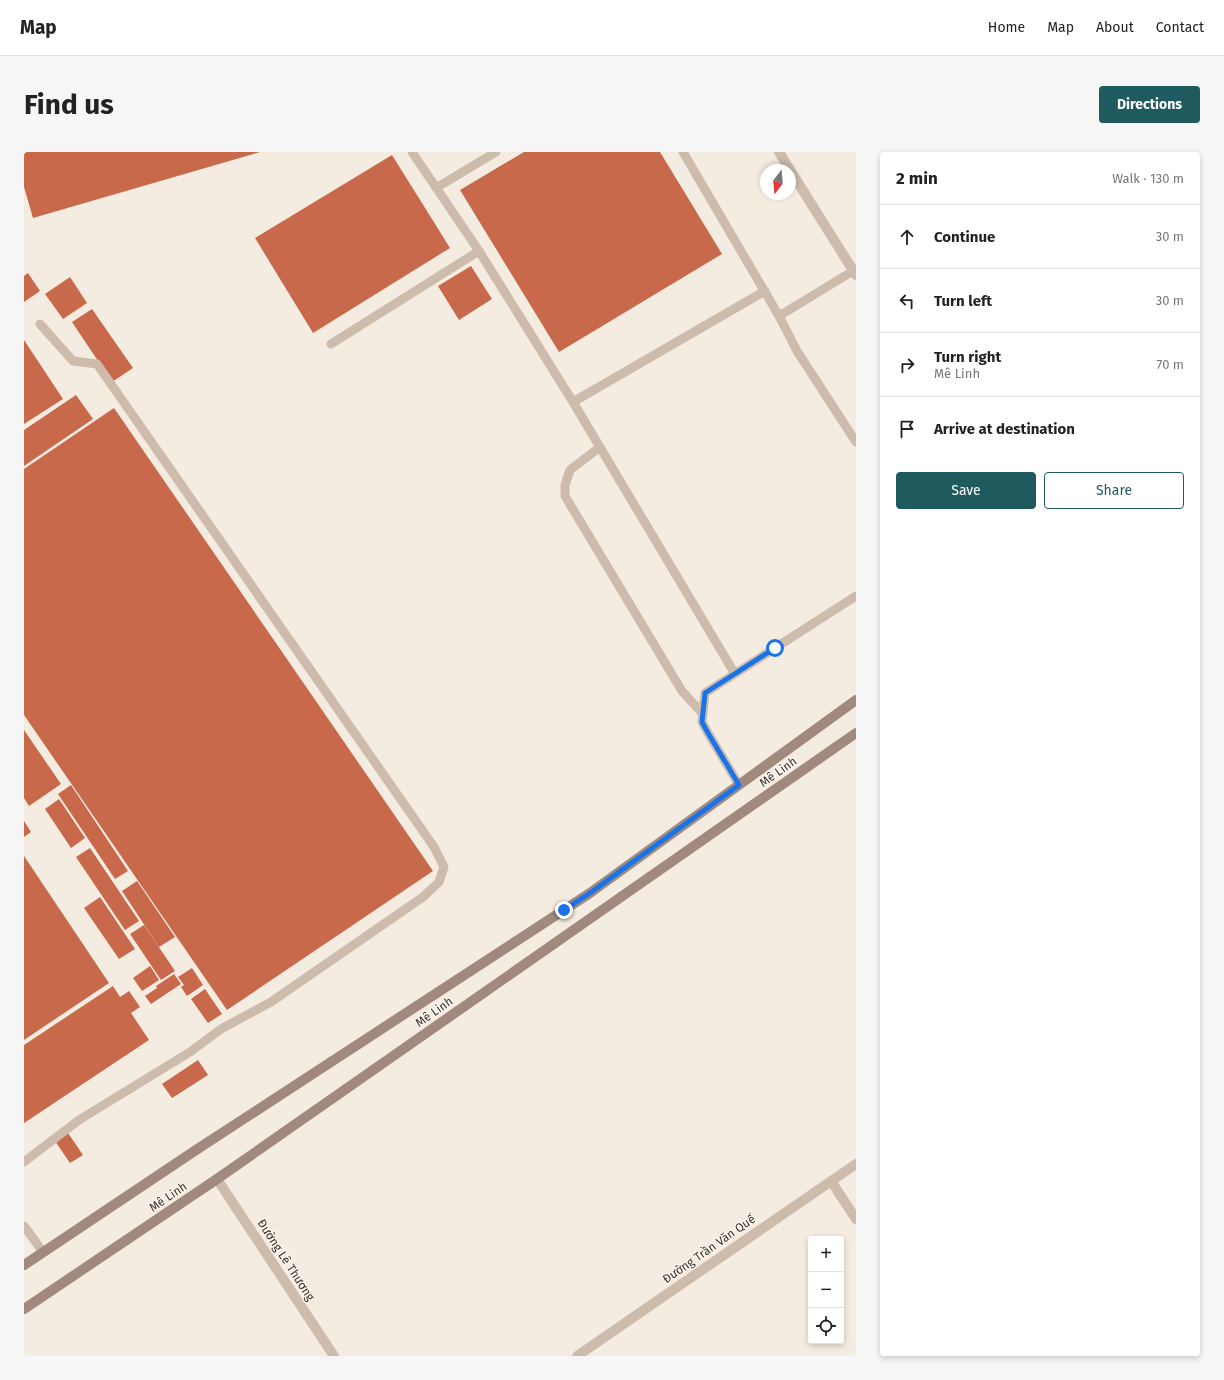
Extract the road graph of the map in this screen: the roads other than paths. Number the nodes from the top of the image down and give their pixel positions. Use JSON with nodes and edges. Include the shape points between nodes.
{"nodes":[{"id":1,"x":412,"y":152,"type":"edge"},
{"id":2,"x":496,"y":152,"type":"edge"},
{"id":3,"x":683,"y":152,"type":"edge"},
{"id":4,"x":779,"y":152,"type":"edge"},
{"id":5,"x":786,"y":164,"type":"edge"},
{"id":6,"x":796,"y":180,"type":"edge"},
{"id":7,"x":436,"y":188,"type":"junction"},
{"id":8,"x":480,"y":251,"type":"junction"},
{"id":9,"x":855,"y":273,"type":"edge"},
{"id":10,"x":765,"y":291,"type":"junction"},
{"id":11,"x":779,"y":316,"type":"junction"},
{"id":12,"x":40,"y":324,"type":"dead end"},
{"id":13,"x":331,"y":344,"type":"dead end"},
{"id":14,"x":573,"y":402,"type":"junction"},
{"id":15,"x":856,"y":442,"type":"edge"},
{"id":16,"x":600,"y":447,"type":"junction"},
{"id":17,"x":856,"y":596,"type":"edge"},
{"id":18,"x":735,"y":674,"type":"junction"},
{"id":19,"x":856,"y":700,"type":"edge"},
{"id":20,"x":703,"y":714,"type":"junction"},
{"id":21,"x":856,"y":733,"type":"edge"},
{"id":22,"x":739,"y":785,"type":"junction"},
{"id":23,"x":24,"y":1162,"type":"edge"},
{"id":24,"x":856,"y":1164,"type":"edge"},
{"id":25,"x":217,"y":1179,"type":"junction"},
{"id":26,"x":831,"y":1181,"type":"junction"},
{"id":27,"x":856,"y":1219,"type":"edge"},
{"id":28,"x":24,"y":1226,"type":"edge"},
{"id":29,"x":43,"y":1252,"type":"junction"},
{"id":30,"x":24,"y":1265,"type":"edge"},
{"id":31,"x":24,"y":1310,"type":"edge"},
{"id":32,"x":334,"y":1356,"type":"edge"},
{"id":33,"x":577,"y":1356,"type":"edge"}],
"edges":[{"from":1,"to":7,"type":"lane"},
{"from":2,"to":7,"type":"lane"},
{"from":3,"to":10,"type":"lane"},
{"from":4,"to":5,"type":"street"},
{"from":6,"to":9,"type":"street"},
{"from":7,"to":8,"type":"lane"},
{"from":8,"to":13,"type":"lane"},
{"from":8,"to":14,"type":"lane"},
{"from":9,"to":11,"type":"lane"},
{"from":10,"to":11,"type":"lane"},
{"from":10,"to":14,"type":"lane"},
{"from":11,"to":15,"type":"lane","via":[[797,351]]},
{"from":12,"to":23,"type":"lane","via":[[74,361],[97,364],[434,847],[444,867],[439,882],[423,897],[271,1002],[221,1028],[190,1052],[79,1120]]},
{"from":14,"to":16,"type":"lane"},
{"from":16,"to":18,"type":"lane"},
{"from":16,"to":20,"type":"lane","via":[[570,470],[565,485],[565,496],[682,691]]},
{"from":17,"to":18,"type":"lane"},
{"from":18,"to":20,"type":"lane","via":[[705,693]]},
{"from":19,"to":22,"type":"main road","name":"Mê Linh"},
{"from":20,"to":22,"type":"lane","via":[[702,722]]},
{"from":21,"to":25,"type":"main road","name":"Mê Linh"},
{"from":22,"to":29,"type":"main road","name":"Mê Linh","via":[[590,893]]},
{"from":24,"to":26,"type":"street","name":"Đường Trần Văn Quế"},
{"from":25,"to":31,"type":"main road","name":"Mê Linh"},
{"from":25,"to":32,"type":"street","name":"Đường Lê Thương"},
{"from":26,"to":27,"type":"street"},
{"from":26,"to":33,"type":"street","name":"Đường Trần Văn Quế"},
{"from":28,"to":29,"type":"lane"},
{"from":29,"to":30,"type":"main road","name":"Mê Linh"}]}
